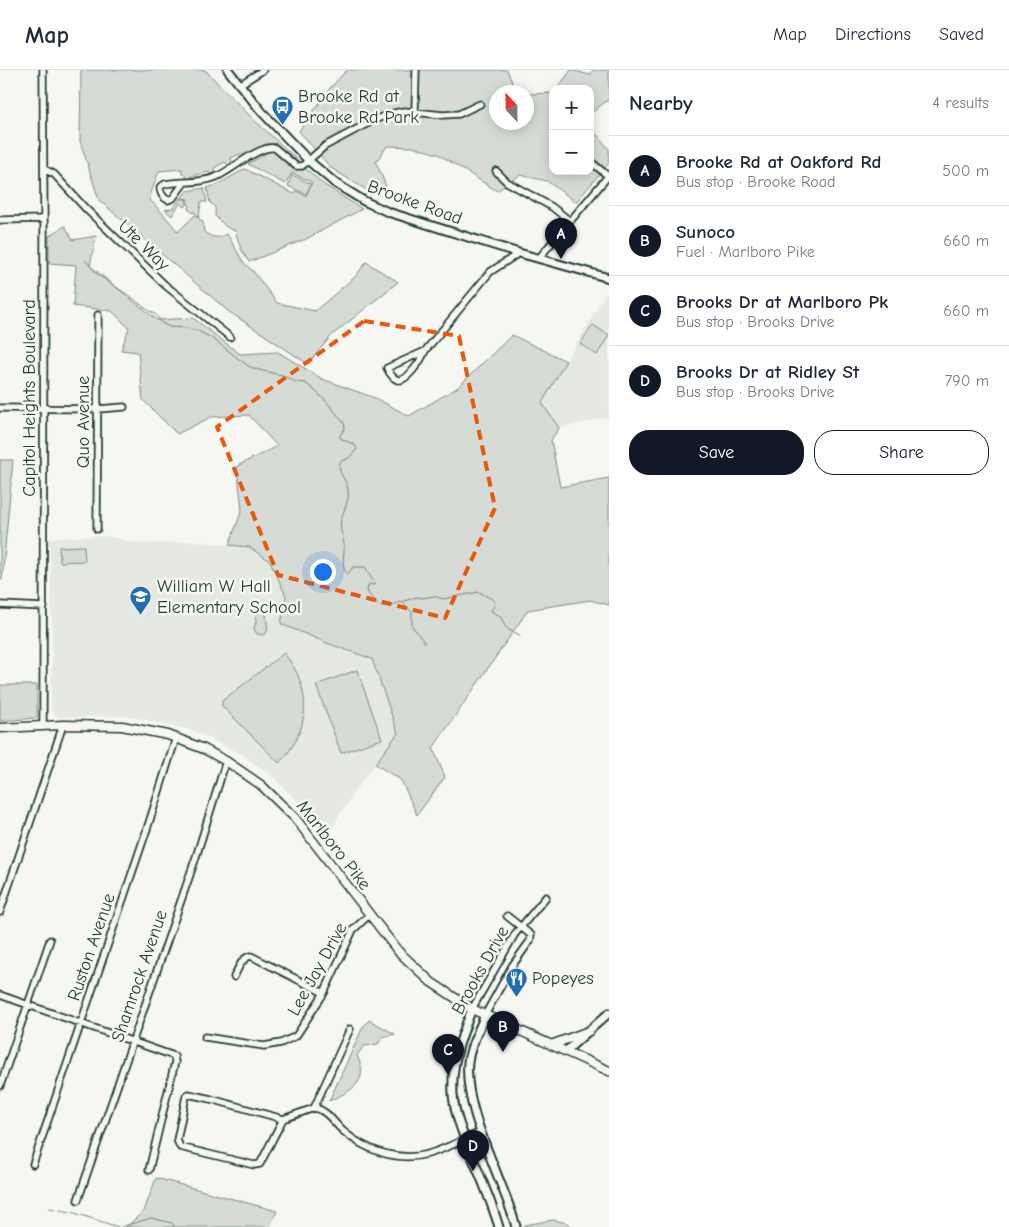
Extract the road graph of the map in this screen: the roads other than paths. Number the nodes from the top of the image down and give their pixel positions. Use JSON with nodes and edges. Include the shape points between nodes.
{"nodes":[{"id":1,"x":43,"y":70,"type":"edge"},
{"id":2,"x":228,"y":70,"type":"edge"},
{"id":3,"x":264,"y":70,"type":"edge"},
{"id":4,"x":416,"y":70,"type":"edge"},
{"id":5,"x":239,"y":85,"type":"junction"},
{"id":6,"x":480,"y":104,"type":"dead end"},
{"id":7,"x":415,"y":111,"type":"junction"},
{"id":8,"x":309,"y":161,"type":"junction"},
{"id":9,"x":594,"y":164,"type":"edge"},
{"id":10,"x":44,"y":169,"type":"junction"},
{"id":11,"x":496,"y":171,"type":"dead end"},
{"id":12,"x":609,"y":176,"type":"edge"},
{"id":13,"x":184,"y":183,"type":"dead end"},
{"id":14,"x":44,"y":219,"type":"junction"},
{"id":15,"x":0,"y":220,"type":"edge"},
{"id":16,"x":570,"y":221,"type":"junction"},
{"id":17,"x":519,"y":253,"type":"junction"},
{"id":18,"x":539,"y":258,"type":"junction"},
{"id":19,"x":609,"y":278,"type":"edge"},
{"id":20,"x":98,"y":315,"type":"dead end"},
{"id":21,"x":230,"y":337,"type":"dead end"},
{"id":22,"x":425,"y":351,"type":"junction"},
{"id":23,"x":124,"y":407,"type":"dead end"},
{"id":24,"x":0,"y":408,"type":"edge"},
{"id":25,"x":43,"y":409,"type":"junction"},
{"id":26,"x":98,"y":409,"type":"junction"},
{"id":27,"x":97,"y":529,"type":"dead end"},
{"id":28,"x":0,"y":605,"type":"edge"},
{"id":29,"x":44,"y":607,"type":"junction"},
{"id":30,"x":63,"y":725,"type":"junction"},
{"id":31,"x":43,"y":726,"type":"junction"},
{"id":32,"x":0,"y":728,"type":"edge"},
{"id":33,"x":176,"y":738,"type":"junction"},
{"id":34,"x":226,"y":761,"type":"junction"},
{"id":35,"x":546,"y":897,"type":"dead end"},
{"id":36,"x":0,"y":912,"type":"edge"},
{"id":37,"x":369,"y":915,"type":"junction"},
{"id":38,"x":507,"y":916,"type":"dead end"},
{"id":39,"x":520,"y":927,"type":"junction"},
{"id":40,"x":50,"y":940,"type":"dead end"},
{"id":41,"x":234,"y":976,"type":"dead end"},
{"id":42,"x":324,"y":993,"type":"junction"},
{"id":43,"x":0,"y":995,"type":"edge"},
{"id":44,"x":28,"y":1005,"type":"junction"},
{"id":45,"x":472,"y":1009,"type":"junction"},
{"id":46,"x":609,"y":1013,"type":"edge"},
{"id":47,"x":485,"y":1015,"type":"junction"},
{"id":48,"x":81,"y":1023,"type":"junction"},
{"id":49,"x":350,"y":1029,"type":"dead end"},
{"id":50,"x":589,"y":1031,"type":"junction"},
{"id":51,"x":206,"y":1037,"type":"dead end"},
{"id":52,"x":132,"y":1041,"type":"junction"},
{"id":53,"x":551,"y":1045,"type":"junction"},
{"id":54,"x":566,"y":1051,"type":"junction"},
{"id":55,"x":609,"y":1071,"type":"edge"},
{"id":56,"x":0,"y":1086,"type":"edge"},
{"id":57,"x":314,"y":1108,"type":"junction"},
{"id":58,"x":283,"y":1119,"type":"junction"},
{"id":59,"x":481,"y":1132,"type":"junction"},
{"id":60,"x":465,"y":1138,"type":"junction"},
{"id":61,"x":33,"y":1164,"type":"dead end"},
{"id":62,"x":149,"y":1170,"type":"dead end"},
{"id":63,"x":78,"y":1200,"type":"dead end"},
{"id":64,"x":499,"y":1227,"type":"edge"},
{"id":65,"x":516,"y":1227,"type":"edge"}],
"edges":[{"from":1,"to":10,"type":"street","name":"Capitol Heights Boulevard"},
{"from":2,"to":5,"type":"street","name":"Brooke Road"},
{"from":3,"to":5,"type":"street"},
{"from":4,"to":7,"type":"street"},
{"from":5,"to":8,"type":"street","name":"Brooke Road"},
{"from":6,"to":7,"type":"street","via":[[459,114]]},
{"from":7,"to":8,"type":"street","via":[[374,120],[325,146]]},
{"from":8,"to":13,"type":"street","via":[[296,166],[270,147],[218,176]]},
{"from":8,"to":17,"type":"street","name":"Brooke Road","via":[[343,189],[372,206]]},
{"from":9,"to":12,"type":"street"},
{"from":10,"to":14,"type":"street","name":"Capitol Heights Boulevard"},
{"from":10,"to":21,"type":"street","name":"Ute Way","via":[[54,174],[165,285]]},
{"from":11,"to":16,"type":"street","via":[[507,182]]},
{"from":12,"to":16,"type":"street"},
{"from":14,"to":15,"type":"street"},
{"from":14,"to":25,"type":"street","name":"Capitol Heights Boulevard"},
{"from":16,"to":18,"type":"street"},
{"from":17,"to":18,"type":"street","name":"Brooke Road"},
{"from":17,"to":22,"type":"street","via":[[490,272]]},
{"from":18,"to":19,"type":"street","name":"Brooke Road"},
{"from":20,"to":26,"type":"street","name":"Quo Avenue"},
{"from":22,"to":22,"type":"street","via":[[402,379],[394,378],[387,368]]},
{"from":23,"to":26,"type":"street"},
{"from":24,"to":25,"type":"street"},
{"from":25,"to":26,"type":"street"},
{"from":25,"to":29,"type":"street","name":"Capitol Heights Boulevard"},
{"from":26,"to":27,"type":"street","name":"Quo Avenue"},
{"from":28,"to":29,"type":"street"},
{"from":29,"to":31,"type":"street","name":"Capitol Heights Boulevard"},
{"from":30,"to":31,"type":"main road","name":"Marlboro Pike"},
{"from":30,"to":33,"type":"main road","name":"Marlboro Pike","via":[[122,726]]},
{"from":30,"to":36,"type":"street"},
{"from":31,"to":32,"type":"main road","name":"Marlboro Pike"},
{"from":33,"to":34,"type":"main road","name":"Marlboro Pike"},
{"from":33,"to":48,"type":"street","name":"Ruston Avenue"},
{"from":34,"to":37,"type":"main road","name":"Marlboro Pike","via":[[261,785],[296,818]]},
{"from":34,"to":52,"type":"street","name":"Shamrock Avenue","via":[[196,860]]},
{"from":35,"to":39,"type":"street"},
{"from":37,"to":42,"type":"street","name":"Lee Jay Drive","via":[[353,930]]},
{"from":37,"to":45,"type":"main road","name":"Marlboro Pike","via":[[411,964]]},
{"from":38,"to":39,"type":"street"},
{"from":39,"to":45,"type":"street","name":"Brooks Drive"},
{"from":39,"to":47,"type":"street","name":"Brooks Drive","via":[[531,935],[530,941]]},
{"from":40,"to":44,"type":"street"},
{"from":41,"to":42,"type":"street","via":[[243,960],[251,956]]},
{"from":42,"to":51,"type":"street","name":"Lee Jay Drive","via":[[300,1032],[290,1040],[264,1046]]},
{"from":43,"to":44,"type":"street"},
{"from":44,"to":48,"type":"street"},
{"from":44,"to":56,"type":"street"},
{"from":45,"to":47,"type":"main road","name":"Marlboro Pike"},
{"from":45,"to":60,"type":"street","name":"Brooks Drive","via":[[459,1043],[454,1070],[453,1096]]},
{"from":46,"to":50,"type":"street"},
{"from":47,"to":53,"type":"main road","name":"Marlboro Pike"},
{"from":47,"to":59,"type":"street","name":"Brooks Drive","via":[[471,1049],[468,1069],[473,1106]]},
{"from":48,"to":52,"type":"street"},
{"from":48,"to":61,"type":"street","name":"Ruston Avenue"},
{"from":49,"to":57,"type":"street"},
{"from":50,"to":53,"type":"main road"},
{"from":50,"to":54,"type":"street"},
{"from":52,"to":62,"type":"street","via":[[168,1053],[174,1056],[175,1062]]},
{"from":52,"to":63,"type":"street","name":"Shamrock Avenue"},
{"from":53,"to":54,"type":"main road","name":"Marlboro Pike"},
{"from":54,"to":55,"type":"main road","name":"Marlboro Pike"},
{"from":57,"to":58,"type":"street"},
{"from":57,"to":60,"type":"street","via":[[328,1115],[356,1141],[389,1155],[422,1155]]},
{"from":58,"to":58,"type":"street","via":[[188,1094],[176,1140],[181,1148],[256,1166]]},
{"from":59,"to":60,"type":"street"},
{"from":59,"to":65,"type":"street","name":"Brooks Drive"},
{"from":60,"to":64,"type":"street","name":"Brooks Drive"}]}
